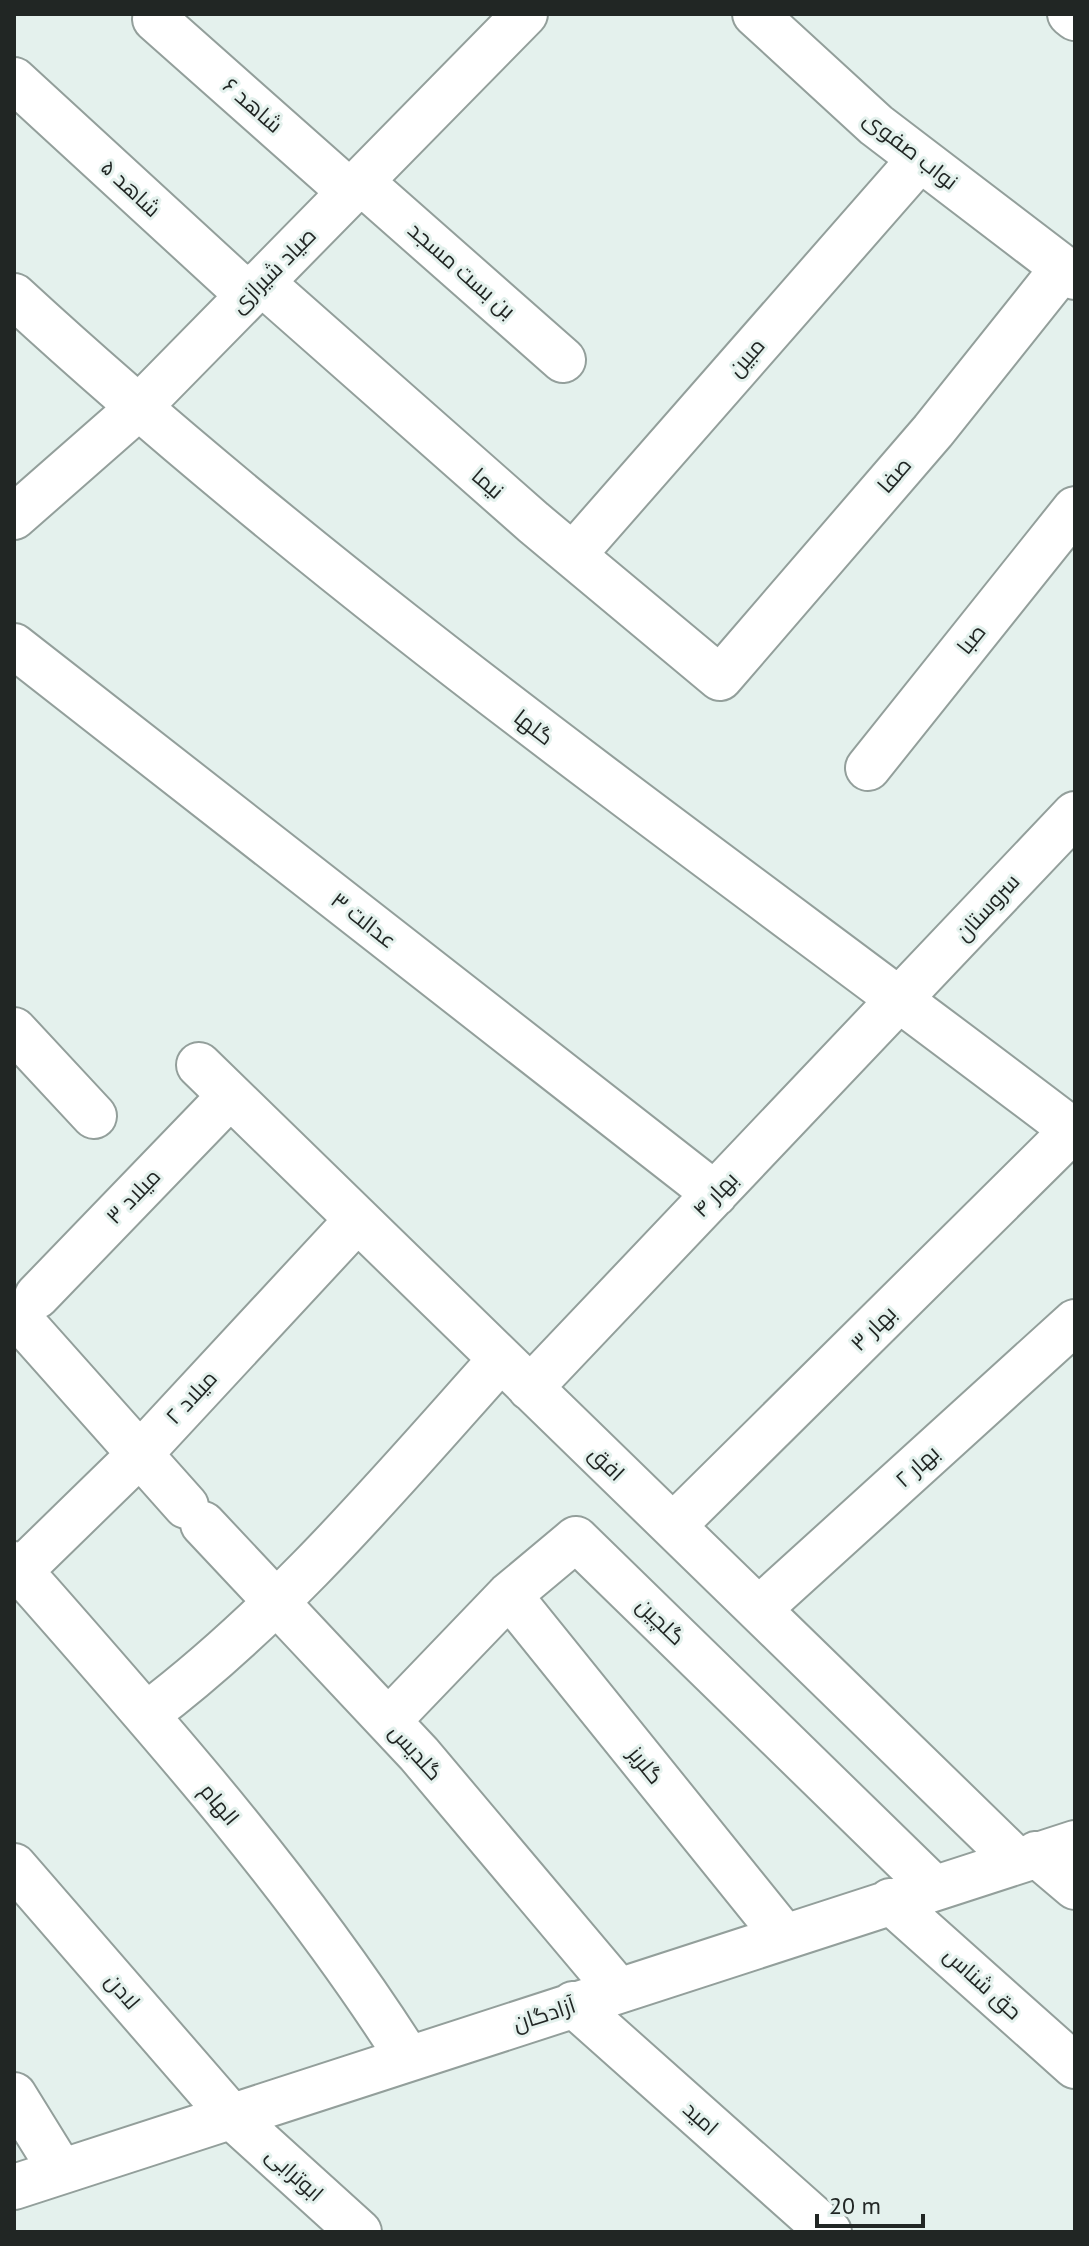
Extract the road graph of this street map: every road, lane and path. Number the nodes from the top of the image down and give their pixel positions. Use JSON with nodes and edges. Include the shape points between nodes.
{"nodes":[{"id":1,"x":755,"y":14,"type":"edge"},
{"id":2,"x":1070,"y":14,"type":"edge"},
{"id":3,"x":520,"y":16,"type":"edge"},
{"id":4,"x":1075,"y":18,"type":"edge"},
{"id":5,"x":155,"y":19,"type":"dead end"},
{"id":6,"x":14,"y":80,"type":"edge"},
{"id":7,"x":920,"y":159,"type":"junction"},
{"id":8,"x":355,"y":186,"type":"junction"},
{"id":9,"x":1069,"y":272,"type":"edge"},
{"id":10,"x":255,"y":289,"type":"junction"},
{"id":11,"x":14,"y":296,"type":"edge"},
{"id":12,"x":563,"y":360,"type":"dead end"},
{"id":13,"x":137,"y":409,"type":"junction"},
{"id":14,"x":22,"y":496,"type":"edge"},
{"id":15,"x":1075,"y":509,"type":"edge"},
{"id":16,"x":573,"y":555,"type":"junction"},
{"id":17,"x":14,"y":646,"type":"edge"},
{"id":18,"x":720,"y":678,"type":"joint"},
{"id":19,"x":868,"y":768,"type":"dead end"},
{"id":20,"x":1075,"y":814,"type":"edge"},
{"id":21,"x":899,"y":1000,"type":"junction"},
{"id":22,"x":14,"y":1030,"type":"edge"},
{"id":23,"x":199,"y":1065,"type":"dead end"},
{"id":24,"x":230,"y":1096,"type":"junction"},
{"id":25,"x":94,"y":1116,"type":"dead end"},
{"id":26,"x":1074,"y":1130,"type":"edge"},
{"id":27,"x":715,"y":1194,"type":"junction"},
{"id":28,"x":357,"y":1220,"type":"junction"},
{"id":29,"x":21,"y":1311,"type":"edge"},
{"id":30,"x":1075,"y":1322,"type":"edge"},
{"id":31,"x":516,"y":1373,"type":"junction"},
{"id":32,"x":138,"y":1456,"type":"junction"},
{"id":33,"x":673,"y":1526,"type":"junction"},
{"id":34,"x":17,"y":1568,"type":"edge"},
{"id":35,"x":509,"y":1595,"type":"junction"},
{"id":36,"x":276,"y":1600,"type":"junction"},
{"id":37,"x":759,"y":1609,"type":"junction"},
{"id":38,"x":146,"y":1715,"type":"junction"},
{"id":39,"x":388,"y":1721,"type":"junction"},
{"id":40,"x":1042,"y":1852,"type":"edge"},
{"id":41,"x":14,"y":1866,"type":"edge"},
{"id":42,"x":933,"y":1887,"type":"junction"},
{"id":43,"x":1075,"y":1887,"type":"edge"},
{"id":44,"x":890,"y":1901,"type":"junction"},
{"id":45,"x":784,"y":1936,"type":"junction"},
{"id":46,"x":618,"y":1990,"type":"junction"},
{"id":47,"x":573,"y":2004,"type":"junction"},
{"id":48,"x":408,"y":2058,"type":"junction"},
{"id":49,"x":1075,"y":2066,"type":"edge"},
{"id":50,"x":14,"y":2095,"type":"edge"},
{"id":51,"x":231,"y":2116,"type":"junction"},
{"id":52,"x":61,"y":2171,"type":"junction"},
{"id":53,"x":14,"y":2187,"type":"edge"},
{"id":54,"x":359,"y":2232,"type":"edge"},
{"id":55,"x":829,"y":2232,"type":"edge"}],
"edges":[{"from":1,"to":7,"type":"street","name":"نواب صفوی"},
{"from":2,"to":4,"type":"street"},
{"from":3,"to":8,"type":"street","name":"صیاد شیرازی"},
{"from":5,"to":8,"type":"street","name":"شاهد ۶"},
{"from":6,"to":10,"type":"street","name":"شاهد ۵"},
{"from":7,"to":9,"type":"street","name":"نواب صفوی"},
{"from":7,"to":16,"type":"street","name":"مبین"},
{"from":8,"to":10,"type":"street","name":"صیاد شیرازی"},
{"from":8,"to":12,"type":"street","name":"بن بست مسجد"},
{"from":9,"to":18,"type":"street","name":"صفا"},
{"from":10,"to":13,"type":"street","name":"صیاد شیرازی"},
{"from":10,"to":16,"type":"street","name":"نیما"},
{"from":11,"to":13,"type":"street","name":"گلها"},
{"from":13,"to":14,"type":"street","name":"صیاد شیرازی"},
{"from":13,"to":21,"type":"street","name":"گلها","via":[[530,724]]},
{"from":15,"to":19,"type":"street","name":"صبا"},
{"from":16,"to":18,"type":"street","name":"نیما"},
{"from":17,"to":27,"type":"street","name":"عدالت ۳"},
{"from":20,"to":21,"type":"street","name":"سروستان"},
{"from":21,"to":26,"type":"street","name":"گلها"},
{"from":21,"to":27,"type":"street","name":"بهار ۴"},
{"from":22,"to":25,"type":"street"},
{"from":23,"to":24,"type":"street","name":"افق"},
{"from":24,"to":28,"type":"street","name":"افق"},
{"from":24,"to":29,"type":"street","name":"میلاد ۳"},
{"from":26,"to":33,"type":"street","name":"بهار ۳"},
{"from":27,"to":31,"type":"street","name":"بهار ۴"},
{"from":28,"to":31,"type":"street","name":"افق"},
{"from":28,"to":32,"type":"street","name":"میلاد ۲"},
{"from":29,"to":32,"type":"street","name":"گلدیس"},
{"from":30,"to":37,"type":"street","name":"بهار ۲"},
{"from":31,"to":33,"type":"street","name":"افق"},
{"from":31,"to":36,"type":"street","name":"بهار ۴"},
{"from":32,"to":34,"type":"street","name":"میلاد ۲"},
{"from":32,"to":36,"type":"street","name":"گلدیس"},
{"from":33,"to":37,"type":"street","name":"افق"},
{"from":34,"to":38,"type":"street","name":"الهام"},
{"from":35,"to":39,"type":"street","name":"گلچین"},
{"from":35,"to":42,"type":"street","name":"گلچین","via":[[576,1539]]},
{"from":35,"to":45,"type":"street","name":"گلریز"},
{"from":36,"to":38,"type":"street","name":"بهار ۴"},
{"from":36,"to":39,"type":"street","name":"گلدیس"},
{"from":37,"to":40,"type":"street","name":"افق"},
{"from":38,"to":48,"type":"street","name":"الهام","via":[[355,1974]]},
{"from":39,"to":46,"type":"street","name":"گلدیس"},
{"from":40,"to":42,"type":"street","name":"آزادگان"},
{"from":40,"to":43,"type":"street","name":"افق"},
{"from":41,"to":51,"type":"street","name":"لادن"},
{"from":42,"to":44,"type":"street","name":"آزادگان"},
{"from":44,"to":45,"type":"street","name":"آزادگان"},
{"from":44,"to":49,"type":"street","name":"حق شناس"},
{"from":45,"to":46,"type":"street","name":"آزادگان"},
{"from":46,"to":47,"type":"street","name":"آزادگان"},
{"from":47,"to":48,"type":"street","name":"آزادگان"},
{"from":47,"to":55,"type":"street","name":"امید"},
{"from":48,"to":51,"type":"street","name":"آزادگان"},
{"from":50,"to":52,"type":"street"},
{"from":51,"to":52,"type":"street","name":"آزادگان"},
{"from":51,"to":54,"type":"street","name":"ابوترابی"},
{"from":52,"to":53,"type":"street","name":"آزادگان"}]}
